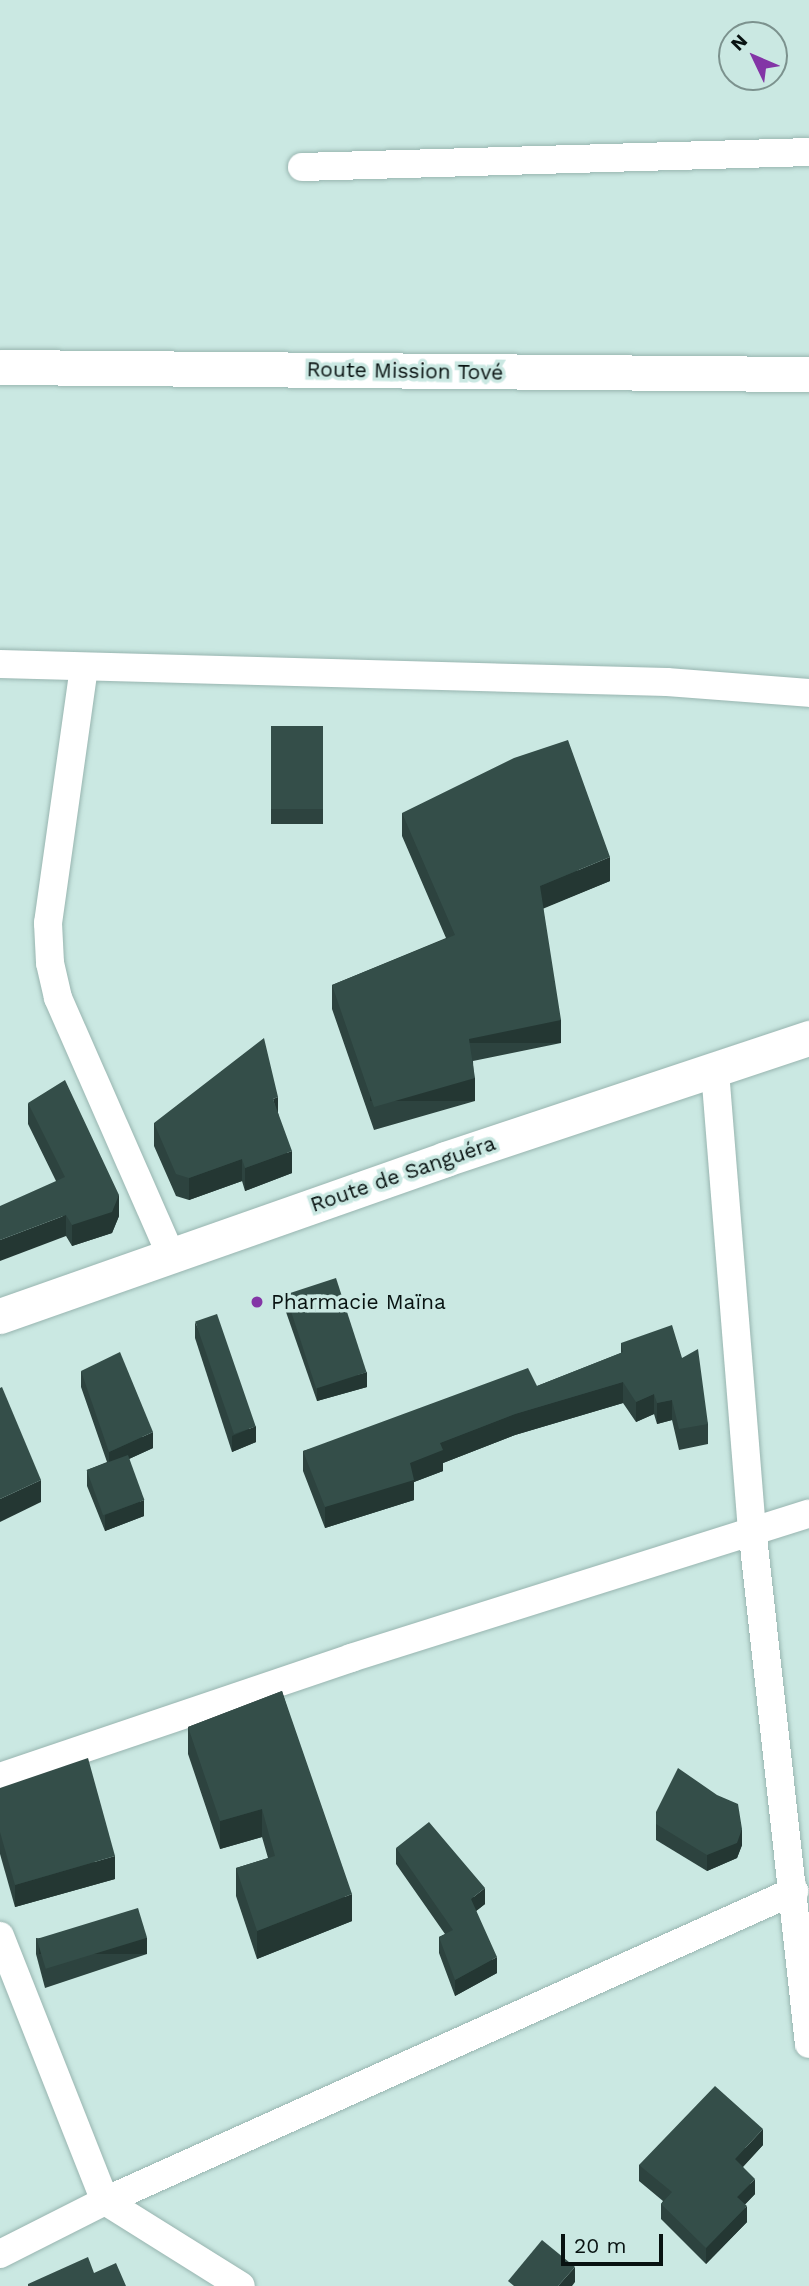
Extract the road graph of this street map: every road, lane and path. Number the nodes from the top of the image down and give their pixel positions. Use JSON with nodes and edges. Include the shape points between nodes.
{"nodes":[{"id":1,"x":809,"y":152,"type":"edge"},
{"id":2,"x":302,"y":167,"type":"dead end"},
{"id":3,"x":0,"y":367,"type":"edge"},
{"id":4,"x":809,"y":374,"type":"edge"},
{"id":5,"x":0,"y":664,"type":"edge"},
{"id":6,"x":84,"y":667,"type":"junction"},
{"id":7,"x":809,"y":693,"type":"edge"},
{"id":8,"x":809,"y":1038,"type":"edge"},
{"id":9,"x":715,"y":1071,"type":"junction"},
{"id":10,"x":171,"y":1255,"type":"junction"},
{"id":11,"x":0,"y":1317,"type":"edge"},
{"id":12,"x":809,"y":1514,"type":"edge"},
{"id":13,"x":752,"y":1528,"type":"junction"},
{"id":14,"x":0,"y":1777,"type":"edge"},
{"id":15,"x":794,"y":1891,"type":"junction"},
{"id":16,"x":0,"y":1936,"type":"edge"},
{"id":17,"x":809,"y":2044,"type":"edge"},
{"id":18,"x":105,"y":2200,"type":"junction"},
{"id":19,"x":0,"y":2254,"type":"edge"},
{"id":20,"x":241,"y":2286,"type":"edge"}],
"edges":[{"from":1,"to":2,"type":"street"},
{"from":3,"to":4,"type":"street","name":"Route Mission Tové"},
{"from":5,"to":6,"type":"street"},
{"from":6,"to":7,"type":"street","via":[[667,682]]},
{"from":6,"to":10,"type":"street","via":[[48,923],[50,963],[58,998]]},
{"from":8,"to":9,"type":"street","name":"Route de Sanguéra"},
{"from":9,"to":10,"type":"street","name":"Route de Sanguéra","via":[[445,1158]]},
{"from":9,"to":13,"type":"street"},
{"from":10,"to":11,"type":"street","name":"Route de Sanguéra"},
{"from":12,"to":13,"type":"street"},
{"from":13,"to":14,"type":"street"},
{"from":13,"to":15,"type":"street"},
{"from":15,"to":17,"type":"street"},
{"from":15,"to":18,"type":"street"},
{"from":16,"to":18,"type":"street"},
{"from":18,"to":19,"type":"street"},
{"from":18,"to":20,"type":"street"}]}
